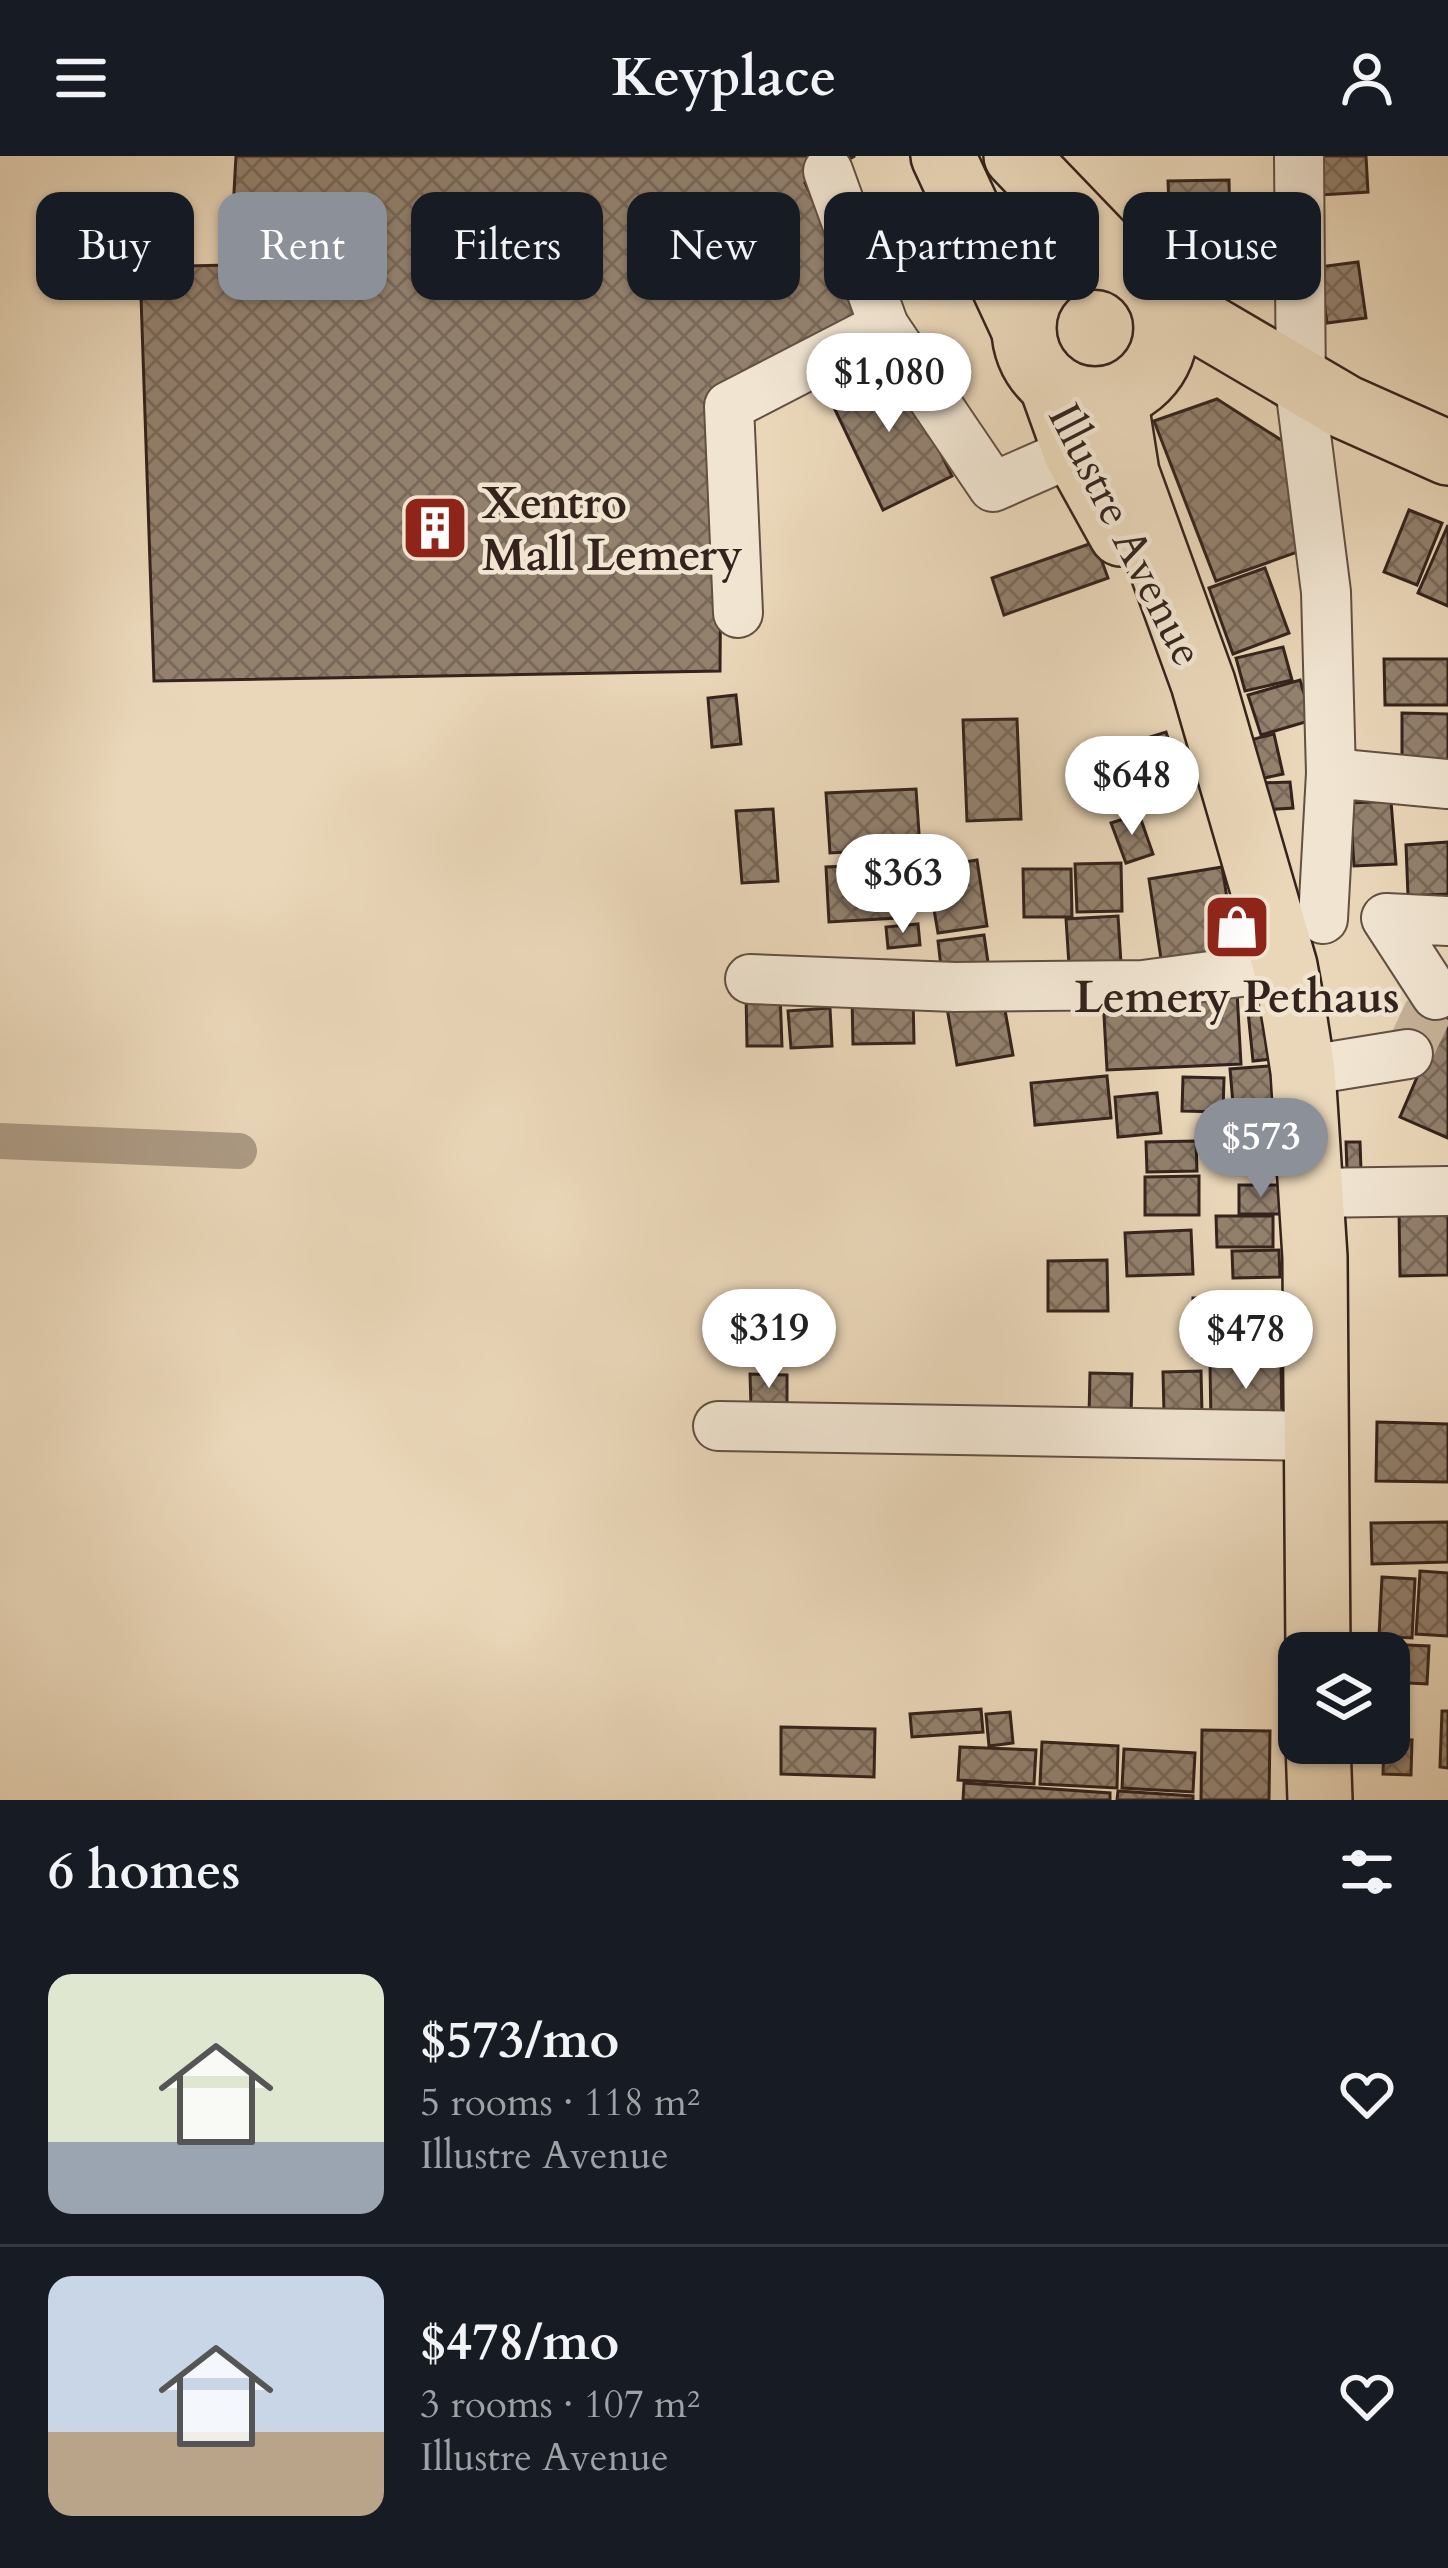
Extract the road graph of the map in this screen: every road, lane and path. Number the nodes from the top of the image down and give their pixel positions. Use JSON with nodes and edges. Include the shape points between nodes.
{"nodes":[{"id":1,"x":943,"y":156,"type":"edge"},
{"id":2,"x":1016,"y":156,"type":"edge"},
{"id":3,"x":1299,"y":156,"type":"edge"},
{"id":4,"x":828,"y":171,"type":"dead end"},
{"id":5,"x":1146,"y":304,"type":"junction"},
{"id":6,"x":884,"y":326,"type":"junction"},
{"id":7,"x":1022,"y":326,"type":"junction"},
{"id":8,"x":1051,"y":384,"type":"junction"},
{"id":9,"x":1316,"y":394,"type":"junction"},
{"id":10,"x":1115,"y":397,"type":"junction"},
{"id":11,"x":1075,"y":451,"type":"junction"},
{"id":12,"x":1448,"y":453,"type":"edge"},
{"id":13,"x":738,"y":613,"type":"dead end"},
{"id":14,"x":1203,"y":683,"type":"junction"},
{"id":15,"x":1331,"y":773,"type":"junction"},
{"id":16,"x":1448,"y":784,"type":"edge"},
{"id":17,"x":1386,"y":918,"type":"junction"},
{"id":18,"x":1448,"y":921,"type":"edge"},
{"id":19,"x":1292,"y":936,"type":"junction"},
{"id":20,"x":750,"y":979,"type":"dead end"},
{"id":21,"x":1436,"y":995,"type":"dead end"},
{"id":22,"x":1408,"y":1054,"type":"dead end"},
{"id":23,"x":1303,"y":1071,"type":"junction"},
{"id":24,"x":1448,"y":1191,"type":"edge"},
{"id":25,"x":1311,"y":1193,"type":"junction"},
{"id":26,"x":718,"y":1426,"type":"dead end"},
{"id":27,"x":1317,"y":1436,"type":"junction"},
{"id":28,"x":1318,"y":1632,"type":"edge"},
{"id":29,"x":1319,"y":1764,"type":"edge"},
{"id":30,"x":1320,"y":1800,"type":"edge"}],
"edges":[{"from":1,"to":7,"type":"main road"},
{"from":2,"to":5,"type":"main road"},
{"from":3,"to":9,"type":"street"},
{"from":4,"to":6,"type":"street"},
{"from":5,"to":7,"type":"main road","via":[[1082,256],[1052,269],[1030,294]]},
{"from":5,"to":9,"type":"main road"},
{"from":5,"to":10,"type":"main road","via":[[1144,380]]},
{"from":6,"to":11,"type":"street","via":[[993,487]]},
{"from":6,"to":13,"type":"street","via":[[729,406]]},
{"from":7,"to":8,"type":"main road","via":[[1030,358]]},
{"from":8,"to":10,"type":"main road","via":[[1082,398]]},
{"from":8,"to":11,"type":"main road","name":"Illustre Avenue"},
{"from":9,"to":12,"type":"main road"},
{"from":9,"to":15,"type":"street"},
{"from":10,"to":14,"type":"main road","name":"Illustre Avenue","via":[[1127,472]]},
{"from":11,"to":14,"type":"main road","name":"Illustre Avenue"},
{"from":14,"to":19,"type":"main road","name":"Illustre Avenue"},
{"from":15,"to":16,"type":"street"},
{"from":15,"to":19,"type":"street"},
{"from":17,"to":18,"type":"street"},
{"from":17,"to":19,"type":"street"},
{"from":17,"to":21,"type":"street"},
{"from":19,"to":20,"type":"street","via":[[1143,985]]},
{"from":19,"to":23,"type":"main road","name":"Illustre Avenue"},
{"from":22,"to":23,"type":"street"},
{"from":23,"to":25,"type":"main road","name":"Illustre Avenue"},
{"from":24,"to":25,"type":"street"},
{"from":25,"to":27,"type":"main road","name":"Illustre Avenue"},
{"from":26,"to":27,"type":"street"},
{"from":27,"to":28,"type":"main road","name":"Illustre Avenue"},
{"from":29,"to":30,"type":"main road"}]}
